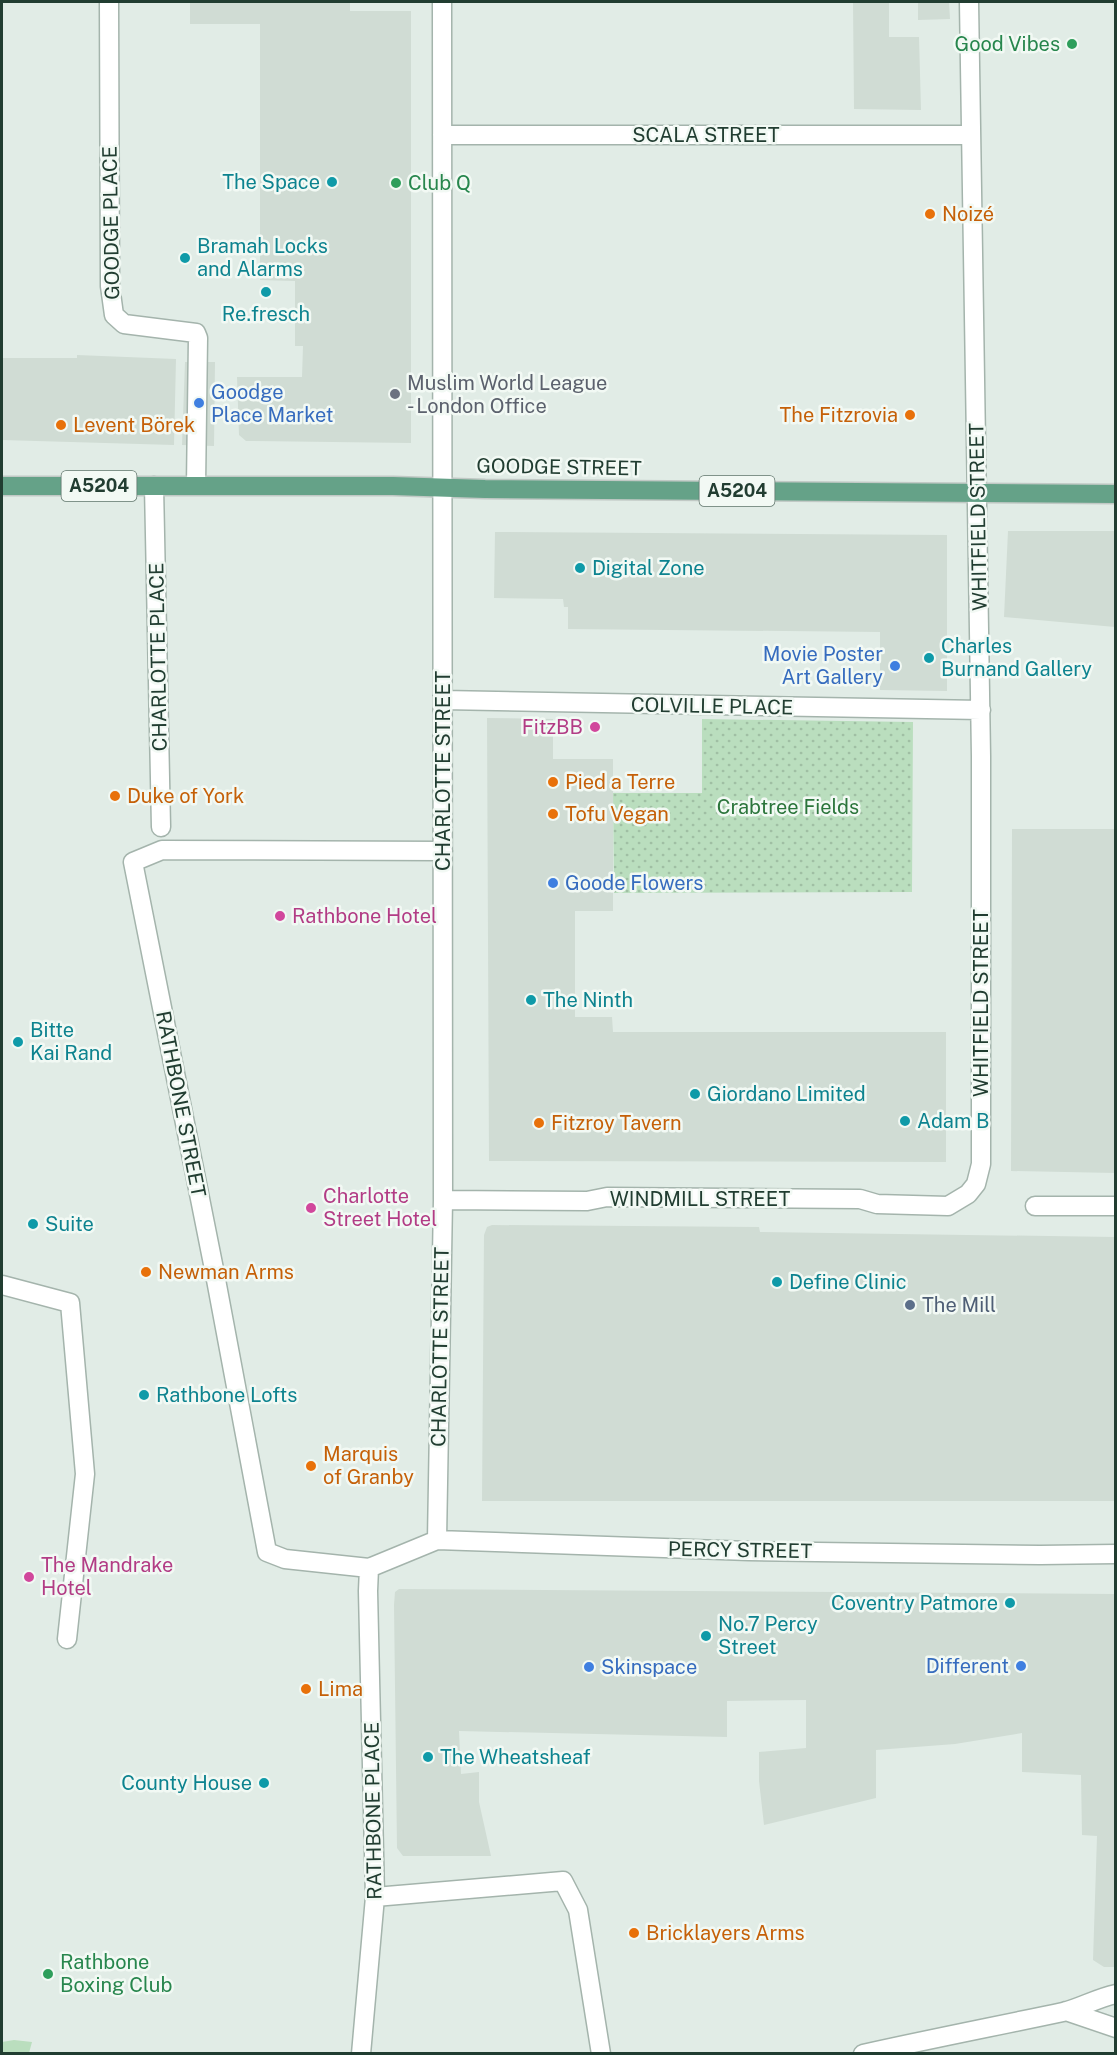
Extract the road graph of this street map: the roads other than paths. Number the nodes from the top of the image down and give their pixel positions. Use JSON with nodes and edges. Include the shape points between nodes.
{"nodes":[{"id":1,"x":109,"y":2,"type":"edge"},
{"id":2,"x":442,"y":2,"type":"edge"},
{"id":3,"x":969,"y":2,"type":"edge"},
{"id":4,"x":442,"y":135,"type":"junction"},
{"id":5,"x":971,"y":135,"type":"junction"},
{"id":6,"x":196,"y":485,"type":"junction"},
{"id":7,"x":2,"y":486,"type":"edge"},
{"id":8,"x":154,"y":486,"type":"junction"},
{"id":9,"x":443,"y":486,"type":"junction"},
{"id":10,"x":978,"y":494,"type":"junction"},
{"id":11,"x":1116,"y":494,"type":"edge"},
{"id":12,"x":443,"y":700,"type":"junction"},
{"id":13,"x":981,"y":711,"type":"junction"},
{"id":14,"x":161,"y":827,"type":"dead end"},
{"id":15,"x":443,"y":851,"type":"junction"},
{"id":16,"x":442,"y":1200,"type":"junction"},
{"id":17,"x":956,"y":1202,"type":"joint"},
{"id":18,"x":1035,"y":1206,"type":"dead end"},
{"id":19,"x":1116,"y":1206,"type":"edge"},
{"id":20,"x":2,"y":1285,"type":"edge"},
{"id":21,"x":437,"y":1540,"type":"junction"},
{"id":22,"x":1116,"y":1554,"type":"edge"},
{"id":23,"x":369,"y":1568,"type":"junction"},
{"id":24,"x":68,"y":1639,"type":"dead end"},
{"id":25,"x":375,"y":1897,"type":"junction"},
{"id":26,"x":1116,"y":1994,"type":"edge"},
{"id":27,"x":1066,"y":2011,"type":"junction"},
{"id":28,"x":1116,"y":2028,"type":"edge"},
{"id":29,"x":361,"y":2054,"type":"edge"},
{"id":30,"x":601,"y":2054,"type":"edge"},
{"id":31,"x":863,"y":2054,"type":"edge"}],
"edges":[{"from":1,"to":6,"type":"street","name":"GOODGE PLACE","via":[[110,286],[114,315],[124,324],[196,333]]},
{"from":2,"to":4,"type":"street","name":"CHARLOTTE STREET"},
{"from":3,"to":5,"type":"street","name":"WHITFIELD STREET"},
{"from":4,"to":5,"type":"street","name":"SCALA STREET"},
{"from":4,"to":9,"type":"street","name":"CHARLOTTE STREET"},
{"from":5,"to":10,"type":"street","name":"WHITFIELD STREET"},
{"from":6,"to":8,"type":"main road","name":"GOODGE STREET","number":"A5204"},
{"from":6,"to":9,"type":"main road","name":"GOODGE STREET","number":"A5204"},
{"from":7,"to":8,"type":"main road","name":"GOODGE STREET","number":"A5204"},
{"from":8,"to":14,"type":"street","name":"CHARLOTTE PLACE"},
{"from":9,"to":10,"type":"main road","name":"GOODGE STREET","number":"A5204"},
{"from":9,"to":12,"type":"street","name":"CHARLOTTE STREET"},
{"from":10,"to":11,"type":"main road","name":"GOODGE STREET","number":"A5204"},
{"from":10,"to":13,"type":"street","name":"WHITFIELD STREET"},
{"from":12,"to":13,"type":"street","name":"COLVILLE PLACE"},
{"from":12,"to":15,"type":"street","name":"CHARLOTTE STREET"},
{"from":13,"to":17,"type":"street","name":"WHITFIELD STREET","via":[[981,1164],[976,1184]]},
{"from":15,"to":16,"type":"street","name":"CHARLOTTE STREET"},
{"from":15,"to":23,"type":"street","name":"RATHBONE STREET","via":[[162,850],[133,862],[267,1552],[285,1559]]},
{"from":16,"to":17,"type":"street","name":"WINDMILL STREET","via":[[860,1199],[877,1204],[948,1206]]},
{"from":16,"to":21,"type":"street","name":"CHARLOTTE STREET"},
{"from":18,"to":19,"type":"street"},
{"from":20,"to":24,"type":"street","via":[[70,1303],[85,1474]]},
{"from":21,"to":22,"type":"street","name":"PERCY STREET","via":[[749,1551]]},
{"from":21,"to":23,"type":"street","name":"PERCY STREET"},
{"from":23,"to":25,"type":"street","name":"RATHBONE PLACE"},
{"from":25,"to":29,"type":"street","name":"RATHBONE PLACE"},
{"from":25,"to":30,"type":"street","via":[[563,1881],[578,1910]]},
{"from":26,"to":27,"type":"street"},
{"from":27,"to":28,"type":"street"},
{"from":27,"to":31,"type":"street"}]}
